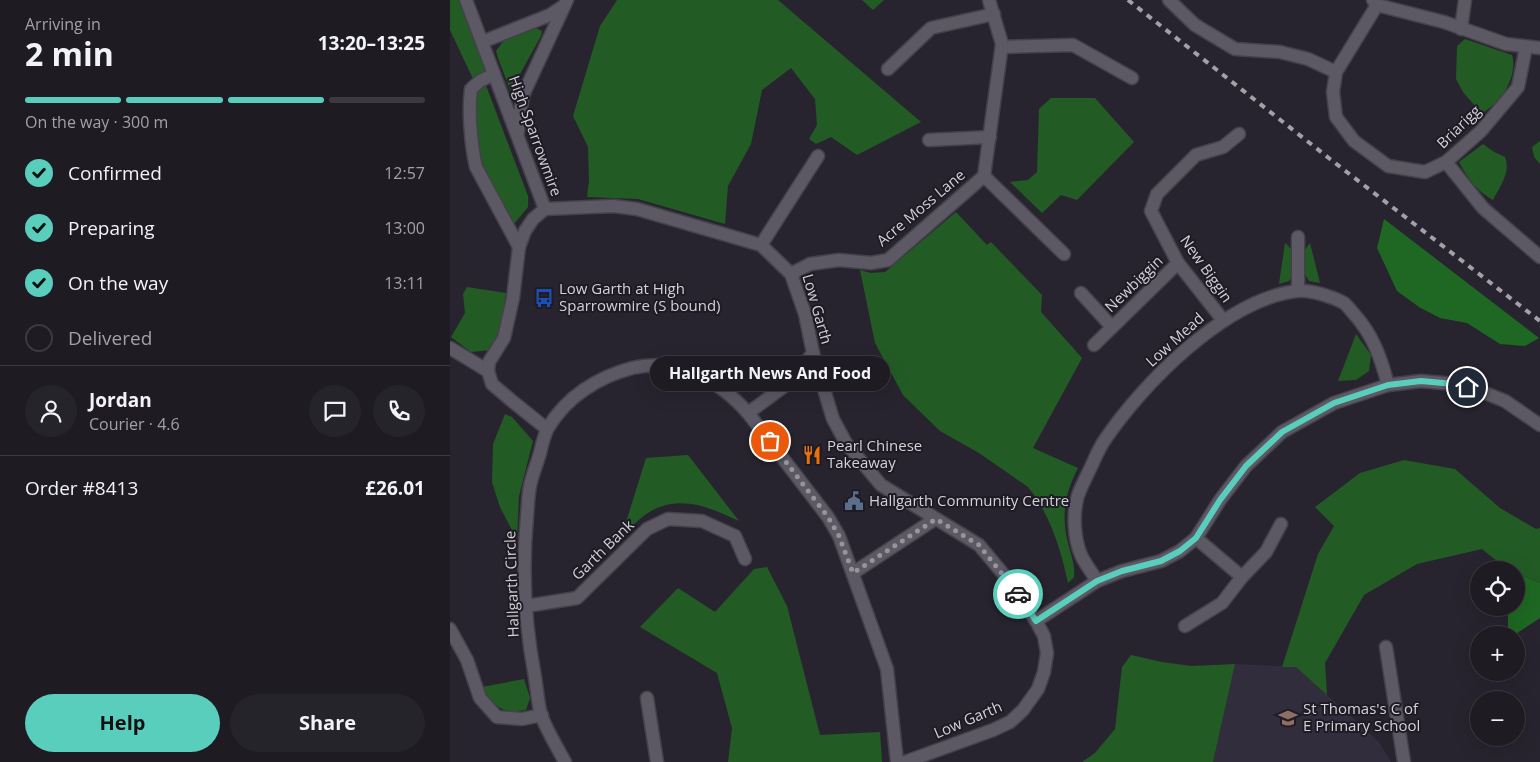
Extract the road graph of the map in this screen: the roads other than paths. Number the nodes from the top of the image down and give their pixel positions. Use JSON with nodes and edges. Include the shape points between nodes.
{"nodes":[{"id":1,"x":466,"y":0,"type":"edge"},
{"id":2,"x":989,"y":0,"type":"edge"},
{"id":3,"x":1168,"y":0,"type":"edge"},
{"id":4,"x":1466,"y":0,"type":"edge"},
{"id":5,"x":1375,"y":2,"type":"edge"},
{"id":6,"x":565,"y":3,"type":"edge"},
{"id":7,"x":994,"y":14,"type":"junction"},
{"id":8,"x":1461,"y":28,"type":"junction"},
{"id":9,"x":482,"y":42,"type":"junction"},
{"id":10,"x":1002,"y":47,"type":"junction"},
{"id":11,"x":1526,"y":47,"type":"junction"},
{"id":12,"x":1540,"y":48,"type":"edge"},
{"id":13,"x":888,"y":69,"type":"dead end"},
{"id":14,"x":1336,"y":72,"type":"junction"},
{"id":15,"x":494,"y":74,"type":"junction"},
{"id":16,"x":1132,"y":78,"type":"dead end"},
{"id":17,"x":1239,"y":134,"type":"dead end"},
{"id":18,"x":518,"y":136,"type":"junction"},
{"id":19,"x":990,"y":137,"type":"junction"},
{"id":20,"x":929,"y":140,"type":"dead end"},
{"id":21,"x":818,"y":156,"type":"dead end"},
{"id":22,"x":1446,"y":162,"type":"junction"},
{"id":23,"x":984,"y":176,"type":"junction"},
{"id":24,"x":545,"y":210,"type":"junction"},
{"id":25,"x":1298,"y":237,"type":"dead end"},
{"id":26,"x":761,"y":245,"type":"junction"},
{"id":27,"x":520,"y":247,"type":"junction"},
{"id":28,"x":1064,"y":254,"type":"dead end"},
{"id":29,"x":1540,"y":257,"type":"edge"},
{"id":30,"x":1178,"y":263,"type":"junction"},
{"id":31,"x":791,"y":274,"type":"junction"},
{"id":32,"x":1298,"y":290,"type":"junction"},
{"id":33,"x":1081,"y":293,"type":"dead end"},
{"id":34,"x":1223,"y":320,"type":"junction"},
{"id":35,"x":1112,"y":328,"type":"junction"},
{"id":36,"x":1094,"y":345,"type":"dead end"},
{"id":37,"x":450,"y":348,"type":"edge"},
{"id":38,"x":813,"y":353,"type":"junction"},
{"id":39,"x":488,"y":370,"type":"junction"},
{"id":40,"x":1388,"y":385,"type":"junction"},
{"id":41,"x":748,"y":413,"type":"junction"},
{"id":42,"x":1540,"y":425,"type":"edge"},
{"id":43,"x":547,"y":429,"type":"junction"},
{"id":44,"x":936,"y":519,"type":"junction"},
{"id":45,"x":1281,"y":524,"type":"dead end"},
{"id":46,"x":1196,"y":538,"type":"junction"},
{"id":47,"x":745,"y":558,"type":"dead end"},
{"id":48,"x":853,"y":573,"type":"junction"},
{"id":49,"x":1242,"y":577,"type":"junction"},
{"id":50,"x":1097,"y":581,"type":"junction"},
{"id":51,"x":526,"y":606,"type":"junction"},
{"id":52,"x":1036,"y":621,"type":"junction"},
{"id":53,"x":1185,"y":626,"type":"dead end"},
{"id":54,"x":450,"y":629,"type":"edge"},
{"id":55,"x":1386,"y":647,"type":"dead end"},
{"id":56,"x":647,"y":698,"type":"dead end"},
{"id":57,"x":542,"y":715,"type":"junction"},
{"id":58,"x":565,"y":762,"type":"edge"},
{"id":59,"x":657,"y":762,"type":"edge"},
{"id":60,"x":897,"y":762,"type":"edge"},
{"id":61,"x":905,"y":762,"type":"edge"},
{"id":62,"x":1404,"y":762,"type":"edge"}],
"edges":[{"from":1,"to":9,"type":"street","name":"High Sparrowmire"},
{"from":2,"to":7,"type":"street","name":"Acre Moss Lane"},
{"from":3,"to":14,"type":"street","via":[[1194,25],[1235,49],[1280,52],[1308,59]]},
{"from":4,"to":8,"type":"street"},
{"from":5,"to":8,"type":"street"},
{"from":5,"to":14,"type":"street","name":"Briarigg"},
{"from":6,"to":9,"type":"street","via":[[550,15]]},
{"from":6,"to":18,"type":"street","via":[[524,93]]},
{"from":7,"to":10,"type":"street","name":"Acre Moss Lane"},
{"from":7,"to":13,"type":"street","via":[[931,28]]},
{"from":8,"to":11,"type":"street","via":[[1506,44]]},
{"from":9,"to":15,"type":"street","name":"High Sparrowmire"},
{"from":10,"to":16,"type":"street","via":[[1073,45]]},
{"from":10,"to":19,"type":"street","name":"Acre Moss Lane"},
{"from":11,"to":12,"type":"street"},
{"from":11,"to":22,"type":"street","name":"Briarigg","via":[[1518,88],[1481,131]]},
{"from":14,"to":22,"type":"street","name":"Briarigg","via":[[1333,92],[1336,117],[1354,141],[1388,166],[1425,172]]},
{"from":15,"to":18,"type":"street","name":"High Sparrowmire"},
{"from":15,"to":27,"type":"street","name":"High Sparrowmire","via":[[471,89],[474,157],[476,167]]},
{"from":17,"to":30,"type":"street","name":"New Biggin","via":[[1223,147],[1196,155],[1157,194],[1151,211]]},
{"from":18,"to":24,"type":"street","name":"High Sparrowmire"},
{"from":19,"to":20,"type":"street"},
{"from":19,"to":23,"type":"street","name":"Acre Moss Lane"},
{"from":21,"to":26,"type":"street"},
{"from":22,"to":29,"type":"street","via":[[1483,208]]},
{"from":23,"to":28,"type":"street"},
{"from":23,"to":31,"type":"street","name":"Acre Moss Lane","via":[[888,260],[871,263],[839,260],[810,264]]},
{"from":24,"to":26,"type":"street","name":"Low Garth","via":[[613,206],[637,209]]},
{"from":24,"to":27,"type":"street","via":[[524,231]]},
{"from":25,"to":32,"type":"street"},
{"from":26,"to":31,"type":"street","name":"Low Garth"},
{"from":27,"to":39,"type":"street","via":[[504,338],[489,362]]},
{"from":30,"to":34,"type":"street","name":"New Biggin"},
{"from":30,"to":35,"type":"street","name":"Newbiggin"},
{"from":31,"to":38,"type":"street","name":"Low Garth","via":[[805,314]]},
{"from":32,"to":34,"type":"street","name":"Low Mead","via":[[1269,297]]},
{"from":32,"to":40,"type":"street","name":"Low Mead","via":[[1323,294],[1345,304],[1365,326],[1380,355]]},
{"from":33,"to":35,"type":"street","name":"Newbiggin"},
{"from":34,"to":50,"type":"street","name":"Low Mead","via":[[1194,342],[1133,402],[1103,442],[1077,498],[1074,528],[1081,554]]},
{"from":35,"to":36,"type":"street","name":"Newbiggin"},
{"from":37,"to":39,"type":"street"},
{"from":38,"to":41,"type":"street","via":[[786,385]]},
{"from":38,"to":44,"type":"street","name":"Low Garth","via":[[834,419],[846,443],[881,485]]},
{"from":39,"to":43,"type":"street","via":[[492,384]]},
{"from":40,"to":42,"type":"street","via":[[1421,381],[1454,384],[1504,401]]},
{"from":40,"to":46,"type":"street","via":[[1334,403],[1282,432],[1246,466]]},
{"from":41,"to":43,"type":"street","name":"Hallgarth Circle","via":[[723,389],[700,375],[671,366],[642,366],[614,373],[588,386],[565,406]]},
{"from":41,"to":48,"type":"street","name":"Hallgarth Circle","via":[[828,517]]},
{"from":43,"to":51,"type":"street","name":"Hallgarth Circle","via":[[530,486],[524,543]]},
{"from":44,"to":48,"type":"street"},
{"from":44,"to":52,"type":"street","name":"Low Garth","via":[[979,545],[1010,582]]},
{"from":45,"to":49,"type":"street","via":[[1266,552]]},
{"from":46,"to":49,"type":"street"},
{"from":46,"to":50,"type":"street","via":[[1161,561]]},
{"from":47,"to":51,"type":"street","name":"Garth Bank","via":[[735,536],[702,520],[668,520],[647,529],[577,598]]},
{"from":48,"to":60,"type":"street","name":"Hallgarth Circle","via":[[887,669]]},
{"from":49,"to":53,"type":"street","via":[[1222,603]]},
{"from":50,"to":52,"type":"street"},
{"from":51,"to":57,"type":"street","name":"Hallgarth Circle"},
{"from":52,"to":61,"type":"street","name":"Low Garth","via":[[1044,636],[1047,653],[1038,689],[1023,710],[1010,722],[993,730]]},
{"from":54,"to":57,"type":"street","via":[[467,660],[480,698],[497,717],[522,719]]},
{"from":55,"to":62,"type":"street"},
{"from":56,"to":59,"type":"street"},
{"from":57,"to":58,"type":"street","name":"Hallgarth Circle"}]}
